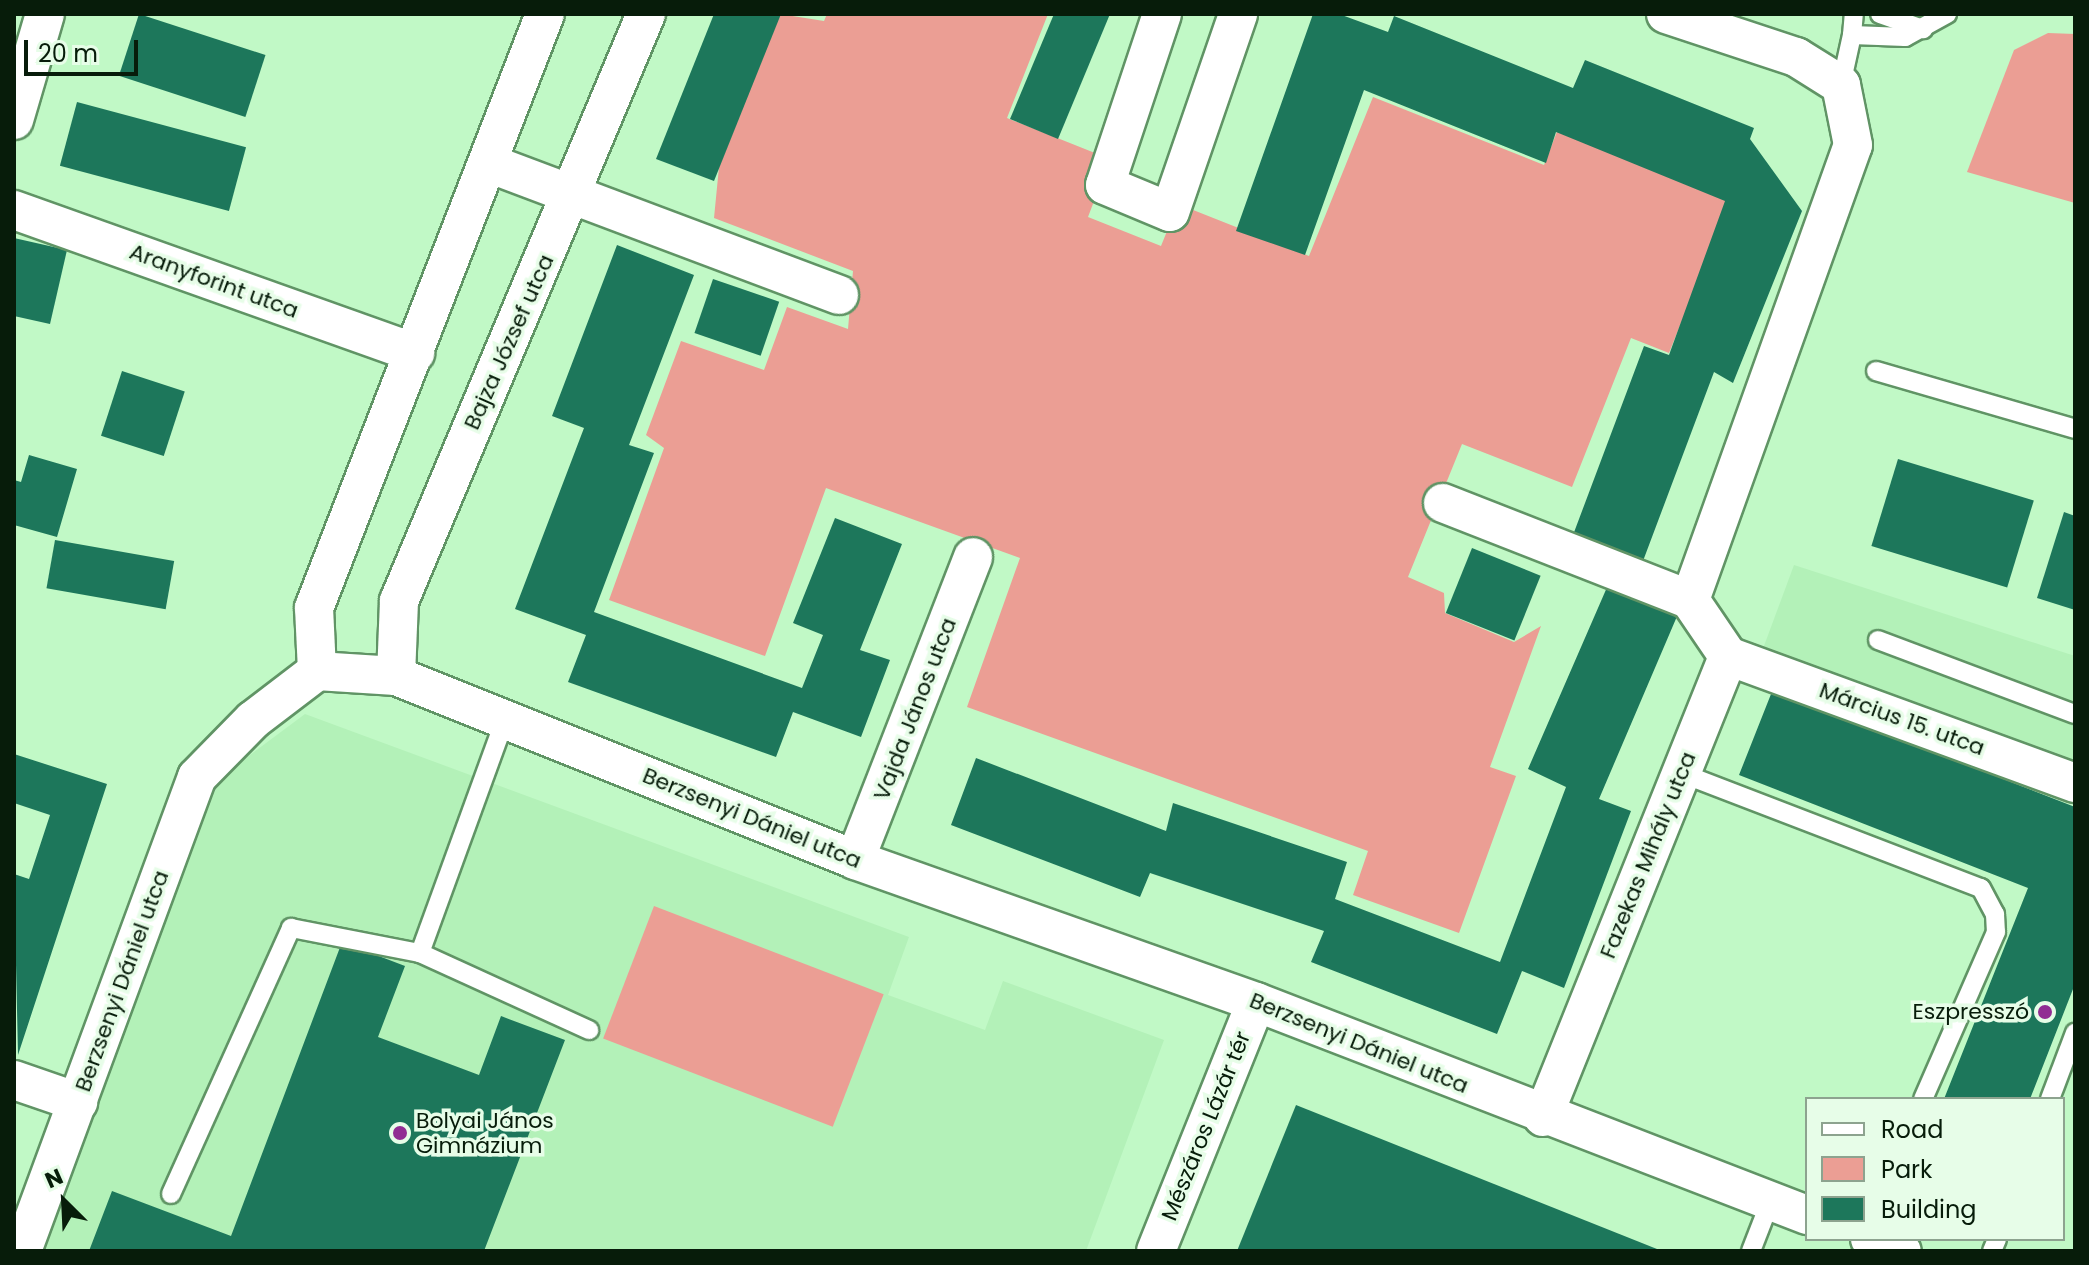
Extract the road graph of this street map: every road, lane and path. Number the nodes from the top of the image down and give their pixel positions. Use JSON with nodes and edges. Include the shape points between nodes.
{"nodes":[{"id":1,"x":45,"y":14,"type":"edge"},
{"id":2,"x":545,"y":14,"type":"edge"},
{"id":3,"x":646,"y":14,"type":"edge"},
{"id":4,"x":1162,"y":14,"type":"edge"},
{"id":5,"x":1238,"y":14,"type":"edge"},
{"id":6,"x":1666,"y":14,"type":"edge"},
{"id":7,"x":1854,"y":14,"type":"edge"},
{"id":8,"x":1880,"y":14,"type":"edge"},
{"id":9,"x":1947,"y":14,"type":"edge"},
{"id":10,"x":1923,"y":29,"type":"junction"},
{"id":11,"x":1852,"y":35,"type":"junction"},
{"id":12,"x":1841,"y":85,"type":"junction"},
{"id":13,"x":14,"y":120,"type":"edge"},
{"id":14,"x":488,"y":163,"type":"junction"},
{"id":15,"x":574,"y":196,"type":"junction"},
{"id":16,"x":14,"y":210,"type":"edge"},
{"id":17,"x":839,"y":295,"type":"dead end"},
{"id":18,"x":415,"y":353,"type":"junction"},
{"id":19,"x":1876,"y":371,"type":"dead end"},
{"id":20,"x":2075,"y":429,"type":"edge"},
{"id":21,"x":1443,"y":503,"type":"dead end"},
{"id":22,"x":973,"y":557,"type":"dead end"},
{"id":23,"x":1690,"y":600,"type":"junction"},
{"id":24,"x":1878,"y":640,"type":"dead end"},
{"id":25,"x":1728,"y":656,"type":"junction"},
{"id":26,"x":317,"y":671,"type":"junction"},
{"id":27,"x":396,"y":676,"type":"junction"},
{"id":28,"x":2075,"y":714,"type":"edge"},
{"id":29,"x":505,"y":719,"type":"junction"},
{"id":30,"x":1681,"y":773,"type":"junction"},
{"id":31,"x":2075,"y":783,"type":"edge"},
{"id":32,"x":855,"y":860,"type":"junction"},
{"id":33,"x":420,"y":953,"type":"junction"},
{"id":34,"x":1256,"y":1002,"type":"junction"},
{"id":35,"x":589,"y":1030,"type":"dead end"},
{"id":36,"x":2075,"y":1033,"type":"edge"},
{"id":37,"x":14,"y":1080,"type":"edge"},
{"id":38,"x":1924,"y":1097,"type":"edge"},
{"id":39,"x":2051,"y":1097,"type":"edge"},
{"id":40,"x":78,"y":1102,"type":"junction"},
{"id":41,"x":1543,"y":1117,"type":"junction"},
{"id":42,"x":171,"y":1194,"type":"dead end"},
{"id":43,"x":1770,"y":1202,"type":"junction"},
{"id":44,"x":1805,"y":1214,"type":"edge"},
{"id":45,"x":1875,"y":1241,"type":"edge"},
{"id":46,"x":22,"y":1251,"type":"edge"},
{"id":47,"x":1156,"y":1251,"type":"edge"},
{"id":48,"x":1751,"y":1251,"type":"edge"},
{"id":49,"x":1902,"y":1251,"type":"edge"}],
"edges":[{"from":1,"to":13,"type":"street"},
{"from":2,"to":14,"type":"street"},
{"from":3,"to":15,"type":"street","name":"Bajza József utca"},
{"from":4,"to":5,"type":"street","via":[[1105,185],[1170,212]]},
{"from":6,"to":12,"type":"street","via":[[1796,57]]},
{"from":7,"to":11,"type":"lane"},
{"from":8,"to":10,"type":"lane"},
{"from":9,"to":10,"type":"lane"},
{"from":10,"to":11,"type":"lane","via":[[1905,37]]},
{"from":11,"to":12,"type":"lane"},
{"from":12,"to":23,"type":"street","via":[[1853,145]]},
{"from":14,"to":15,"type":"street"},
{"from":14,"to":18,"type":"street"},
{"from":15,"to":17,"type":"street"},
{"from":15,"to":27,"type":"street","name":"Bajza József utca","via":[[399,601]]},
{"from":16,"to":18,"type":"street","name":"Aranyforint utca"},
{"from":18,"to":26,"type":"street","via":[[314,608]]},
{"from":19,"to":20,"type":"lane"},
{"from":21,"to":23,"type":"street"},
{"from":22,"to":32,"type":"street","name":"Vajda János utca"},
{"from":23,"to":25,"type":"street"},
{"from":24,"to":28,"type":"lane"},
{"from":25,"to":30,"type":"street","name":"Fazekas Mihály utca"},
{"from":25,"to":31,"type":"street","name":"Március 15. utca"},
{"from":26,"to":27,"type":"street","name":"Berzsenyi Dániel utca"},
{"from":26,"to":40,"type":"street","name":"Berzsenyi Dániel utca","via":[[253,720],[197,777]]},
{"from":27,"to":29,"type":"street","name":"Berzsenyi Dániel utca"},
{"from":29,"to":32,"type":"street","name":"Berzsenyi Dániel utca"},
{"from":29,"to":33,"type":"lane"},
{"from":30,"to":38,"type":"lane","via":[[1981,888],[1995,914],[1996,932]]},
{"from":30,"to":41,"type":"street","name":"Fazekas Mihály utca"},
{"from":32,"to":34,"type":"street","name":"Berzsenyi Dániel utca"},
{"from":33,"to":35,"type":"lane"},
{"from":33,"to":42,"type":"lane","via":[[291,928]]},
{"from":34,"to":41,"type":"street","name":"Berzsenyi Dániel utca"},
{"from":34,"to":47,"type":"street","name":"Mészáros Lázár tér"},
{"from":36,"to":39,"type":"lane"},
{"from":37,"to":40,"type":"street"},
{"from":40,"to":46,"type":"street","name":"Berzsenyi Dániel utca"},
{"from":41,"to":43,"type":"street","name":"Berzsenyi Dániel utca"},
{"from":43,"to":44,"type":"street","name":"Berzsenyi Dániel utca"},
{"from":43,"to":48,"type":"lane"},
{"from":45,"to":49,"type":"street"}]}
